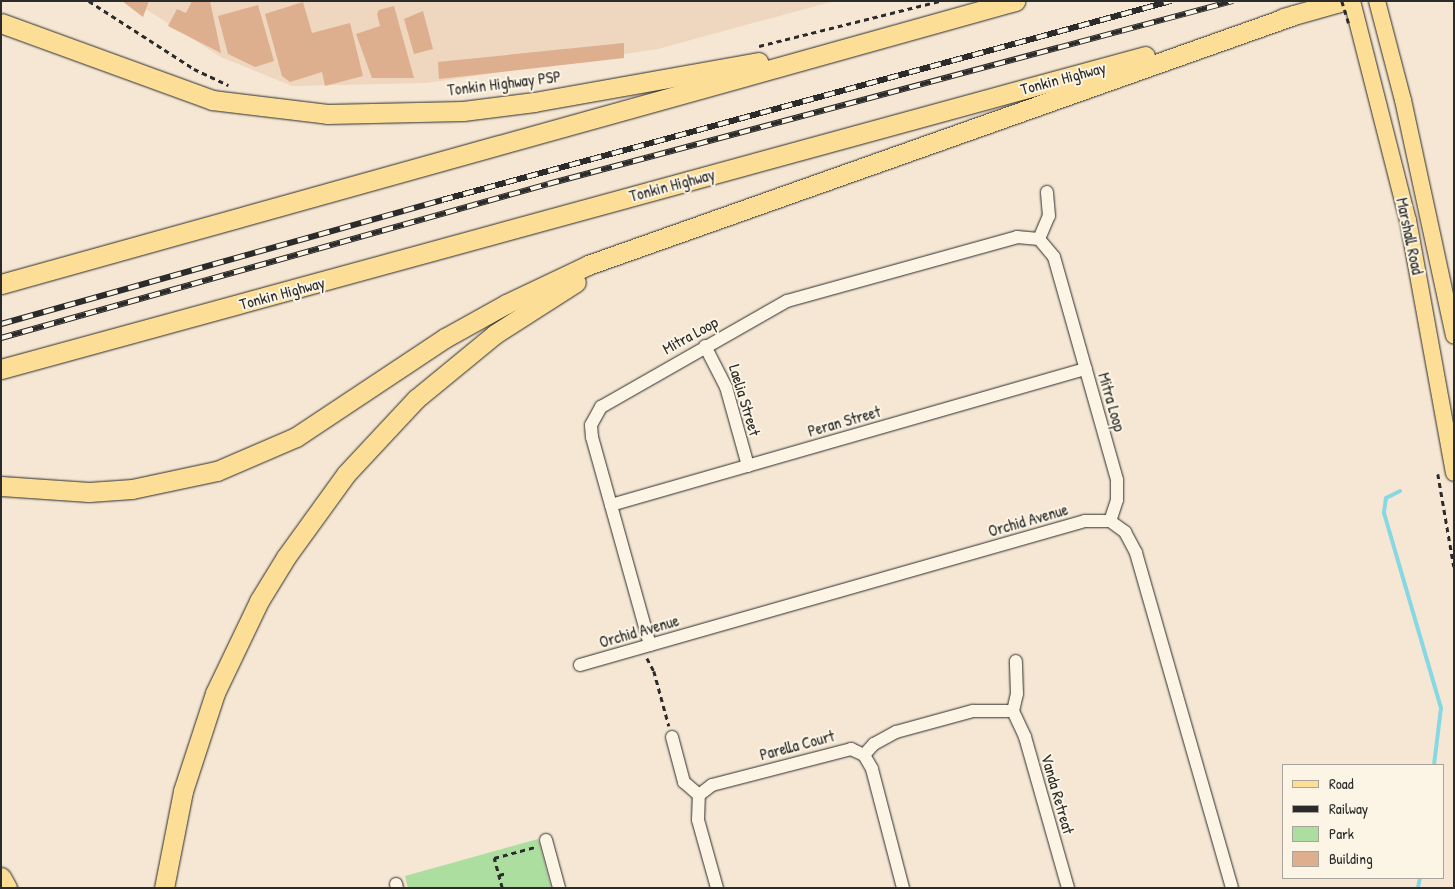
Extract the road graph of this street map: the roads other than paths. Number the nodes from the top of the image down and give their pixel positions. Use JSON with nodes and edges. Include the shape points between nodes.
{"nodes":[{"id":1,"x":994,"y":1,"type":"edge"},
{"id":2,"x":1015,"y":1,"type":"edge"},
{"id":3,"x":1342,"y":1,"type":"edge"},
{"id":4,"x":1352,"y":1,"type":"edge"},
{"id":5,"x":1377,"y":1,"type":"edge"},
{"id":6,"x":1294,"y":15,"type":"junction"},
{"id":7,"x":1,"y":23,"type":"edge"},
{"id":8,"x":1046,"y":192,"type":"dead end"},
{"id":9,"x":674,"y":235,"type":"junction"},
{"id":10,"x":1039,"y":239,"type":"junction"},
{"id":11,"x":1,"y":284,"type":"edge"},
{"id":12,"x":1454,"y":336,"type":"edge"},
{"id":13,"x":705,"y":346,"type":"junction"},
{"id":14,"x":1086,"y":368,"type":"junction"},
{"id":15,"x":1,"y":369,"type":"edge"},
{"id":16,"x":748,"y":466,"type":"junction"},
{"id":17,"x":1454,"y":473,"type":"edge"},
{"id":18,"x":1,"y":486,"type":"edge"},
{"id":19,"x":611,"y":505,"type":"junction"},
{"id":20,"x":1110,"y":521,"type":"junction"},
{"id":21,"x":646,"y":646,"type":"junction"},
{"id":22,"x":1016,"y":661,"type":"dead end"},
{"id":23,"x":580,"y":665,"type":"dead end"},
{"id":24,"x":1013,"y":711,"type":"junction"},
{"id":25,"x":672,"y":737,"type":"road end"},
{"id":26,"x":864,"y":755,"type":"junction"},
{"id":27,"x":699,"y":794,"type":"junction"},
{"id":28,"x":546,"y":842,"type":"road end"},
{"id":29,"x":1,"y":877,"type":"edge"},
{"id":30,"x":7,"y":888,"type":"edge"},
{"id":31,"x":164,"y":888,"type":"edge"},
{"id":32,"x":559,"y":888,"type":"edge"},
{"id":33,"x":717,"y":888,"type":"edge"},
{"id":34,"x":903,"y":888,"type":"edge"},
{"id":35,"x":1068,"y":888,"type":"edge"},
{"id":36,"x":1232,"y":888,"type":"edge"}],
"edges":[{"from":1,"to":7,"type":"highway","via":[[758,62],[534,102],[397,115],[327,114],[212,100]]},
{"from":2,"to":11,"type":"highway"},
{"from":3,"to":6,"type":"highway","name":"Tonkin Highway"},
{"from":4,"to":17,"type":"main road","name":"Marshall Road","via":[[1354,26],[1408,220]]},
{"from":5,"to":12,"type":"main road","name":"Marshall Road"},
{"from":6,"to":9,"type":"highway"},
{"from":6,"to":15,"type":"highway","name":"Tonkin Highway"},
{"from":8,"to":10,"type":"street","via":[[1049,216]]},
{"from":9,"to":18,"type":"highway","via":[[588,265],[498,308],[445,338],[334,415],[257,456],[192,478],[132,489],[54,491]]},
{"from":9,"to":31,"type":"highway","via":[[582,279],[495,334],[416,399],[346,474],[272,579],[215,694],[183,791]]},
{"from":10,"to":13,"type":"street","name":"Mitra Loop","via":[[1017,237],[803,296],[768,310]]},
{"from":10,"to":14,"type":"street","name":"Mitra Loop","via":[[1054,257]]},
{"from":13,"to":16,"type":"street","name":"Laelia Street","via":[[726,387]]},
{"from":13,"to":19,"type":"street","name":"Mitra Loop","via":[[612,398],[594,416],[592,437]]},
{"from":14,"to":16,"type":"street","name":"Peran Street"},
{"from":14,"to":20,"type":"street","name":"Mitra Loop","via":[[1117,480],[1117,500]]},
{"from":16,"to":19,"type":"street","name":"Peran Street"},
{"from":19,"to":21,"type":"street","name":"Mitra Loop"},
{"from":20,"to":21,"type":"street","name":"Orchid Avenue","via":[[1085,520]]},
{"from":20,"to":36,"type":"street","via":[[1125,532],[1136,553]]},
{"from":21,"to":23,"type":"street","name":"Orchid Avenue"},
{"from":22,"to":24,"type":"street","via":[[1017,694]]},
{"from":24,"to":26,"type":"street","via":[[973,711],[896,732],[881,739]]},
{"from":24,"to":35,"type":"street","name":"Vanda Retreat","via":[[1025,737]]},
{"from":25,"to":27,"type":"street","via":[[684,782]]},
{"from":26,"to":27,"type":"street","name":"Parella Court","via":[[852,749],[842,749],[712,785]]},
{"from":26,"to":34,"type":"street","via":[[872,769]]},
{"from":27,"to":33,"type":"street","via":[[696,811]]},
{"from":28,"to":32,"type":"street"},
{"from":29,"to":30,"type":"highway"}]}
